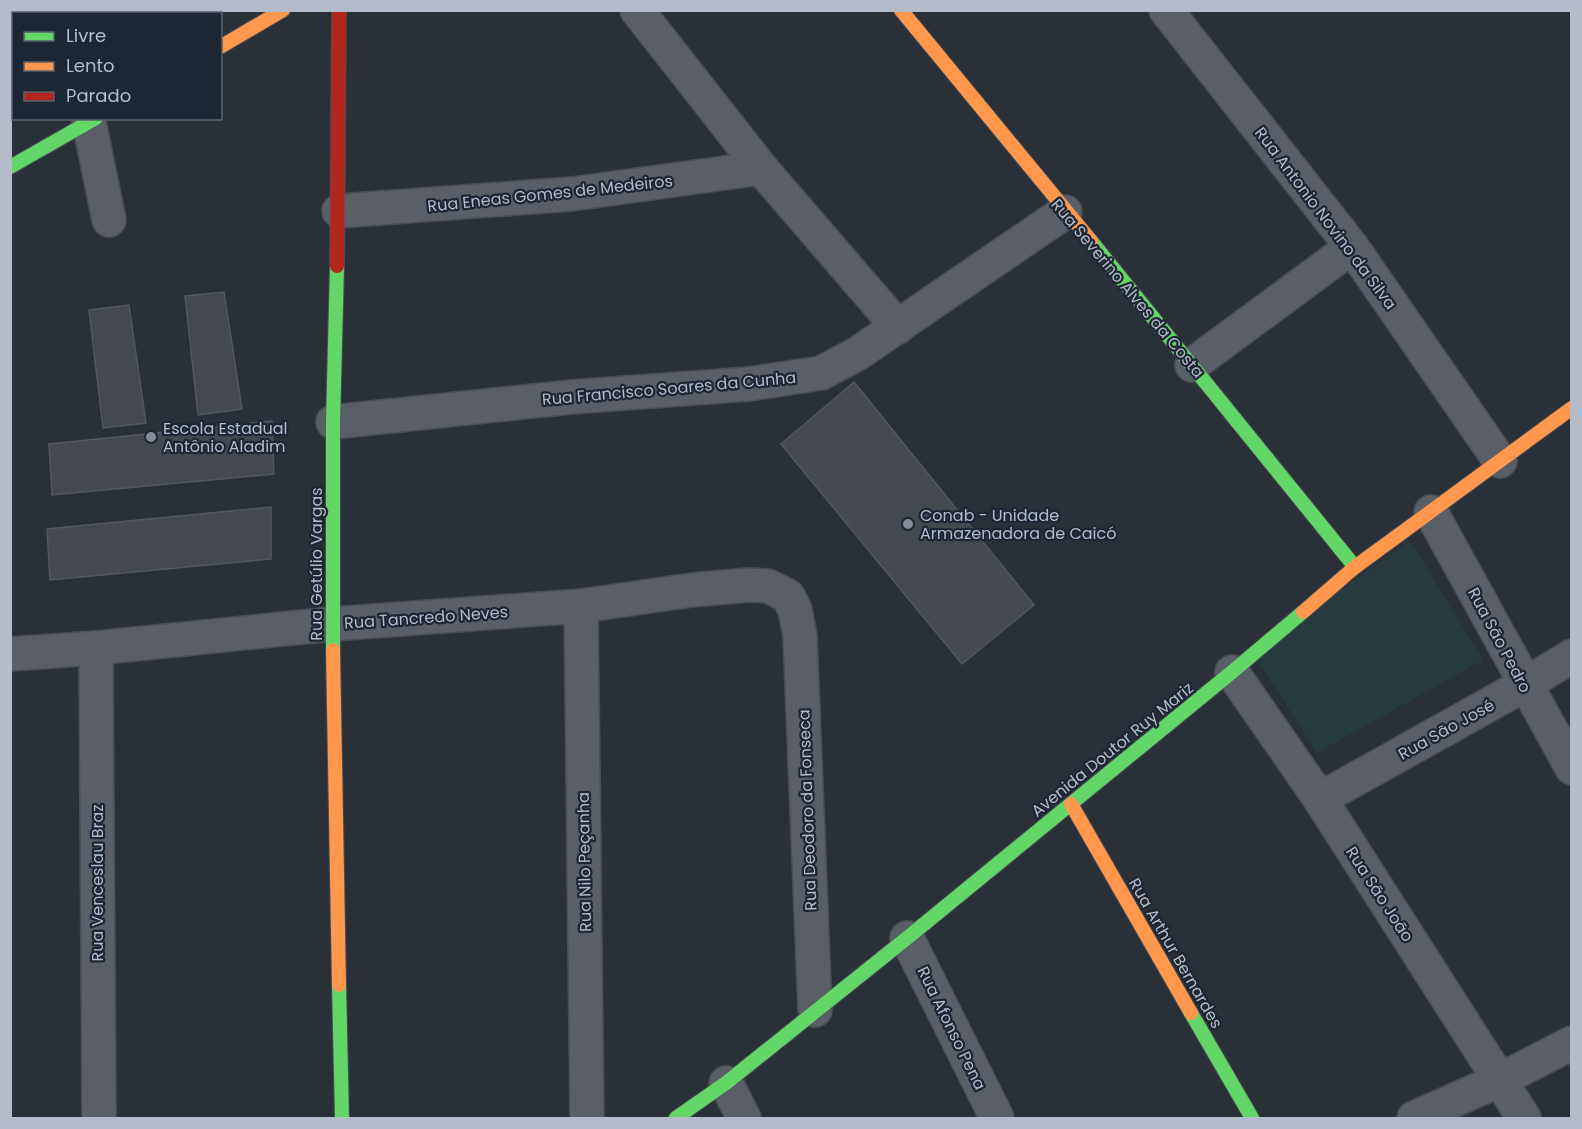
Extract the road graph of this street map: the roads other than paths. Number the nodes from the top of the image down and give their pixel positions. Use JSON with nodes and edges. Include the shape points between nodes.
{"nodes":[{"id":1,"x":283,"y":10,"type":"edge"},
{"id":2,"x":339,"y":10,"type":"edge"},
{"id":3,"x":637,"y":10,"type":"edge"},
{"id":4,"x":901,"y":10,"type":"edge"},
{"id":5,"x":1166,"y":10,"type":"edge"},
{"id":6,"x":222,"y":46,"type":"edge"},
{"id":7,"x":92,"y":121,"type":"edge"},
{"id":8,"x":10,"y":167,"type":"edge"},
{"id":9,"x":761,"y":168,"type":"junction"},
{"id":10,"x":339,"y":212,"type":"junction"},
{"id":11,"x":1065,"y":212,"type":"junction"},
{"id":12,"x":109,"y":220,"type":"dead end"},
{"id":13,"x":1352,"y":247,"type":"junction"},
{"id":14,"x":898,"y":327,"type":"junction"},
{"id":15,"x":1192,"y":365,"type":"junction"},
{"id":16,"x":1572,"y":408,"type":"edge"},
{"id":17,"x":333,"y":422,"type":"junction"},
{"id":18,"x":1500,"y":461,"type":"junction"},
{"id":19,"x":1431,"y":512,"type":"junction"},
{"id":20,"x":1355,"y":567,"type":"junction"},
{"id":21,"x":581,"y":606,"type":"junction"},
{"id":22,"x":795,"y":610,"type":"joint"},
{"id":23,"x":332,"y":624,"type":"junction"},
{"id":24,"x":96,"y":648,"type":"junction"},
{"id":25,"x":10,"y":654,"type":"edge"},
{"id":26,"x":1572,"y":656,"type":"edge"},
{"id":27,"x":1232,"y":672,"type":"junction"},
{"id":28,"x":1524,"y":685,"type":"junction"},
{"id":29,"x":1572,"y":768,"type":"edge"},
{"id":30,"x":1320,"y":799,"type":"junction"},
{"id":31,"x":1071,"y":804,"type":"junction"},
{"id":32,"x":907,"y":938,"type":"junction"},
{"id":33,"x":815,"y":1010,"type":"junction"},
{"id":34,"x":1572,"y":1043,"type":"edge"},
{"id":35,"x":1500,"y":1080,"type":"junction"},
{"id":36,"x":726,"y":1083,"type":"junction"},
{"id":37,"x":99,"y":1119,"type":"edge"},
{"id":38,"x":342,"y":1119,"type":"edge"},
{"id":39,"x":587,"y":1119,"type":"edge"},
{"id":40,"x":676,"y":1119,"type":"edge"},
{"id":41,"x":744,"y":1119,"type":"edge"},
{"id":42,"x":997,"y":1119,"type":"edge"},
{"id":43,"x":1252,"y":1119,"type":"edge"},
{"id":44,"x":1414,"y":1119,"type":"edge"},
{"id":45,"x":1524,"y":1119,"type":"edge"}],
"edges":[{"from":1,"to":6,"type":"street"},
{"from":2,"to":10,"type":"street","name":"Rua Getúlio Vargas"},
{"from":3,"to":9,"type":"street"},
{"from":4,"to":11,"type":"street","name":"Rua Severino Alves da Costa"},
{"from":5,"to":13,"type":"street","name":"Rua Antonio Novino da Silva"},
{"from":7,"to":8,"type":"street"},
{"from":7,"to":12,"type":"street"},
{"from":9,"to":10,"type":"street","name":"Rua Eneas Gomes de Medeiros","via":[[572,194]]},
{"from":9,"to":14,"type":"street"},
{"from":10,"to":17,"type":"street","name":"Rua Getúlio Vargas"},
{"from":11,"to":14,"type":"street","name":"Rua Francisco Soares da Cunha"},
{"from":11,"to":15,"type":"street","name":"Rua Severino Alves da Costa"},
{"from":13,"to":15,"type":"street"},
{"from":13,"to":18,"type":"street","name":"Rua Antonio Novino da Silva"},
{"from":14,"to":17,"type":"street","name":"Rua Francisco Soares da Cunha","via":[[821,373],[749,384],[571,397]]},
{"from":15,"to":20,"type":"street","name":"Rua Severino Alves da Costa"},
{"from":16,"to":18,"type":"street","name":"Avenida Doutor Ruy Mariz"},
{"from":17,"to":23,"type":"street","name":"Rua Getúlio Vargas"},
{"from":18,"to":19,"type":"street","name":"Avenida Doutor Ruy Mariz"},
{"from":19,"to":20,"type":"street","name":"Avenida Doutor Ruy Mariz"},
{"from":19,"to":28,"type":"street","name":"Rua São Pedro"},
{"from":20,"to":27,"type":"street","name":"Avenida Doutor Ruy Mariz"},
{"from":21,"to":22,"type":"street","name":"Rua Tancredo Neves","via":[[748,585],[768,586],[788,596]]},
{"from":21,"to":23,"type":"street","name":"Rua Tancredo Neves"},
{"from":21,"to":39,"type":"street","name":"Rua Nilo Peçanha"},
{"from":22,"to":33,"type":"street","name":"Rua Deodoro da Fonseca","via":[[800,636]]},
{"from":23,"to":24,"type":"street","name":"Rua Tancredo Neves"},
{"from":23,"to":38,"type":"street","name":"Rua Getúlio Vargas"},
{"from":24,"to":25,"type":"street","name":"Rua Tancredo Neves"},
{"from":24,"to":37,"type":"street","name":"Rua Venceslau Braz"},
{"from":26,"to":28,"type":"street","name":"Rua São José"},
{"from":27,"to":30,"type":"street","name":"Rua São João"},
{"from":27,"to":31,"type":"street","name":"Avenida Doutor Ruy Mariz"},
{"from":28,"to":29,"type":"street","name":"Rua São Pedro"},
{"from":28,"to":30,"type":"street","name":"Rua São José"},
{"from":30,"to":35,"type":"street","name":"Rua São João"},
{"from":31,"to":32,"type":"street","name":"Avenida Doutor Ruy Mariz"},
{"from":31,"to":43,"type":"street","name":"Rua Arthur Bernardes"},
{"from":32,"to":33,"type":"street","name":"Avenida Doutor Ruy Mariz"},
{"from":32,"to":42,"type":"street","name":"Rua Afonso Pena"},
{"from":33,"to":36,"type":"street","name":"Avenida Doutor Ruy Mariz"},
{"from":34,"to":35,"type":"street"},
{"from":35,"to":44,"type":"street"},
{"from":35,"to":45,"type":"street","name":"Rua São João"},
{"from":36,"to":40,"type":"street","name":"Avenida Doutor Ruy Mariz"},
{"from":36,"to":41,"type":"street"}]}
